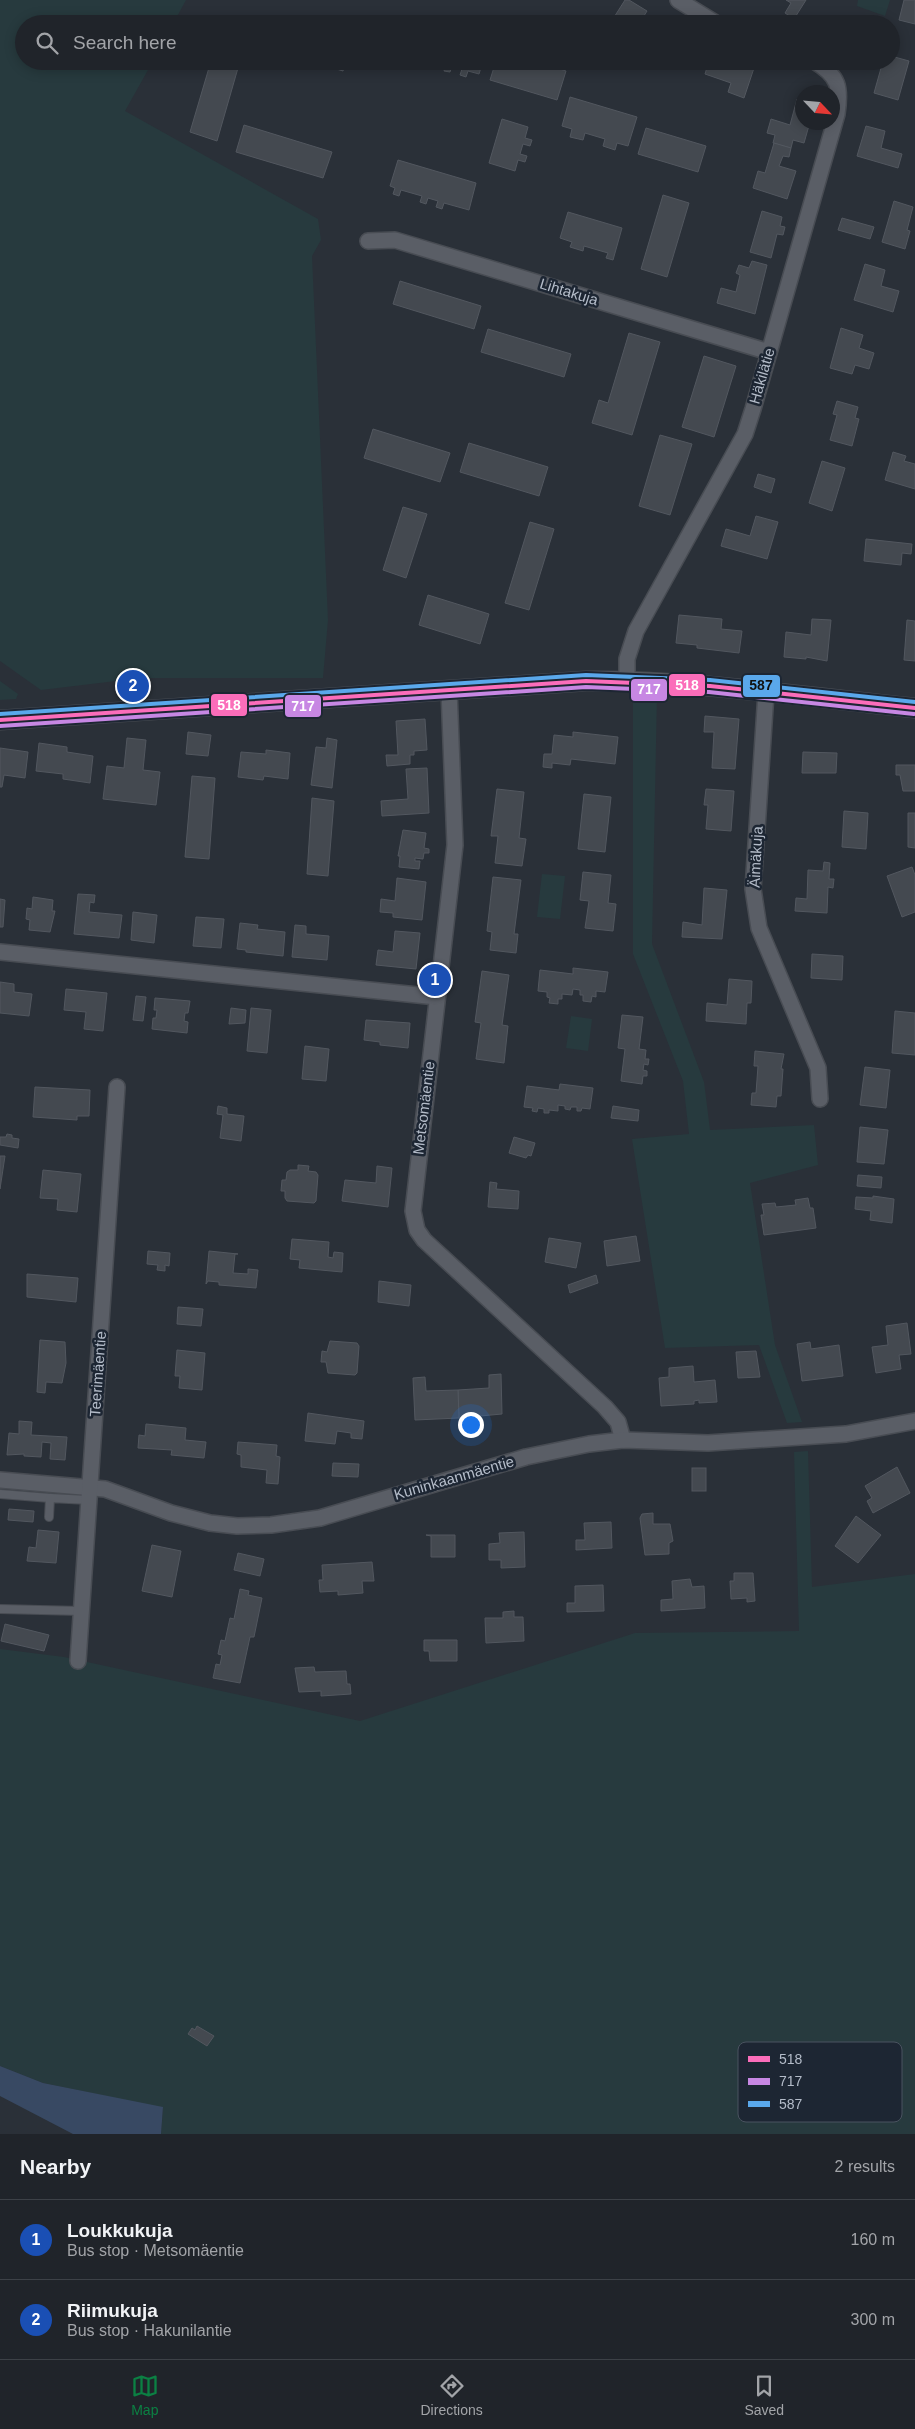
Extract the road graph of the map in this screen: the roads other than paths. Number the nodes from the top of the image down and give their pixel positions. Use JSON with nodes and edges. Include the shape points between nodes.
{"nodes":[{"id":1,"x":678,"y":0,"type":"edge"},
{"id":2,"x":702,"y":15,"type":"edge"},
{"id":3,"x":825,"y":70,"type":"edge"},
{"id":4,"x":368,"y":241,"type":"dead end"},
{"id":5,"x":769,"y":352,"type":"junction"},
{"id":6,"x":627,"y":681,"type":"junction"},
{"id":7,"x":449,"y":690,"type":"junction"},
{"id":8,"x":766,"y":693,"type":"junction"},
{"id":9,"x":915,"y":708,"type":"edge"},
{"id":10,"x":0,"y":720,"type":"edge"},
{"id":11,"x":0,"y":952,"type":"edge"},
{"id":12,"x":437,"y":997,"type":"junction"},
{"id":13,"x":117,"y":1087,"type":"dead end"},
{"id":14,"x":820,"y":1100,"type":"dead end"},
{"id":15,"x":913,"y":1424,"type":"edge"},
{"id":16,"x":623,"y":1440,"type":"junction"},
{"id":17,"x":0,"y":1480,"type":"edge"},
{"id":18,"x":0,"y":1494,"type":"edge"},
{"id":19,"x":89,"y":1494,"type":"junction"},
{"id":20,"x":50,"y":1498,"type":"junction"},
{"id":21,"x":49,"y":1516,"type":"dead end"},
{"id":22,"x":0,"y":1609,"type":"edge"},
{"id":23,"x":81,"y":1611,"type":"junction"},
{"id":24,"x":78,"y":1661,"type":"dead end"}],
"edges":[{"from":1,"to":2,"type":"street"},
{"from":3,"to":5,"type":"street","name":"Häkilätie","via":[[837,80],[840,94],[838,114]]},
{"from":4,"to":5,"type":"street","name":"Lihtakuja","via":[[395,240]]},
{"from":5,"to":6,"type":"street","name":"Häkilätie","via":[[745,434],[636,631],[628,659]]},
{"from":6,"to":7,"type":"street"},
{"from":6,"to":8,"type":"street"},
{"from":7,"to":10,"type":"street"},
{"from":7,"to":12,"type":"street","name":"Metsomäentie","via":[[455,845]]},
{"from":8,"to":9,"type":"street"},
{"from":8,"to":14,"type":"street","name":"Äimäkuja","via":[[753,889],[759,928],[818,1068]]},
{"from":11,"to":12,"type":"street"},
{"from":12,"to":16,"type":"street","name":"Metsomäentie","via":[[413,1211],[417,1230],[605,1407],[618,1422]]},
{"from":13,"to":19,"type":"street","name":"Teerimäentie"},
{"from":15,"to":16,"type":"street","name":"Kuninkaanmäentie","via":[[846,1434],[708,1443]]},
{"from":16,"to":19,"type":"street","name":"Kuninkaanmäentie","via":[[526,1457],[320,1518],[271,1525],[210,1523],[171,1513],[119,1493]]},
{"from":17,"to":19,"type":"street","name":"Kuninkaanmäentie"},
{"from":18,"to":20,"type":"lane"},
{"from":19,"to":20,"type":"lane"},
{"from":19,"to":23,"type":"street","name":"Teerimäentie"},
{"from":20,"to":21,"type":"lane"},
{"from":22,"to":23,"type":"lane"},
{"from":23,"to":24,"type":"street","name":"Teerimäentie"}]}
